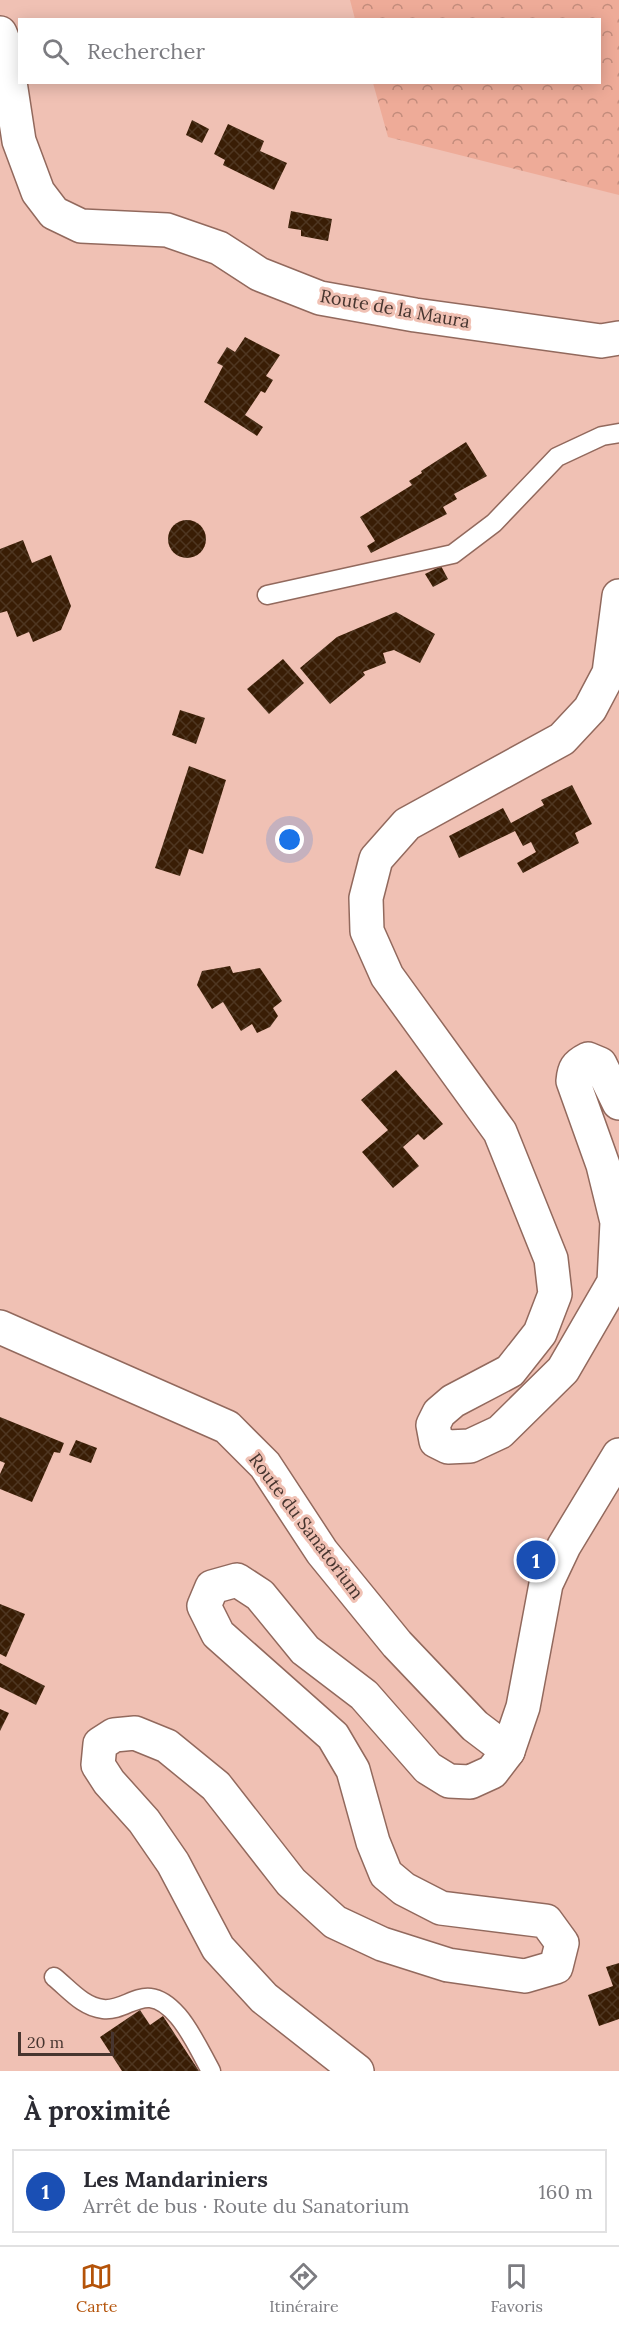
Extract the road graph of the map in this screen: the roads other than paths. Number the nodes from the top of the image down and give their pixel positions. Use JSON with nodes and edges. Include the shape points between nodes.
{"nodes":[{"id":1,"x":0,"y":33,"type":"edge"},
{"id":2,"x":619,"y":338,"type":"edge"},
{"id":3,"x":619,"y":433,"type":"edge"},
{"id":4,"x":267,"y":595,"type":"dead end"},
{"id":5,"x":619,"y":596,"type":"edge"},
{"id":6,"x":619,"y":1103,"type":"edge"},
{"id":7,"x":0,"y":1328,"type":"edge"},
{"id":8,"x":619,"y":1455,"type":"edge"},
{"id":9,"x":508,"y":1751,"type":"junction"},
{"id":10,"x":54,"y":1977,"type":"dead end"},
{"id":11,"x":211,"y":2071,"type":"edge"},
{"id":12,"x":357,"y":2071,"type":"edge"}],
"edges":[{"from":1,"to":2,"type":"street","name":"Route de la Maura","via":[[20,141],[38,192],[54,213],[81,226],[167,230],[219,248],[258,273],[320,298],[578,338]]},
{"from":3,"to":4,"type":"lane","via":[[602,436],[557,457],[494,523],[453,554]]},
{"from":5,"to":6,"type":"street","via":[[609,673],[590,709],[562,739],[407,824],[376,859],[366,898],[367,931],[387,976],[500,1132],[552,1270],[555,1294],[540,1333],[510,1371],[453,1401],[439,1413],[433,1425],[436,1441],[448,1447],[470,1446],[500,1432],[563,1370],[614,1282],[617,1222],[603,1165],[573,1081],[579,1064],[588,1059],[600,1064]]},
{"from":7,"to":9,"type":"street","name":"Route du Sanatorium","via":[[226,1427],[265,1466],[322,1552],[397,1644],[475,1726]]},
{"from":8,"to":9,"type":"street","via":[[564,1546],[546,1584],[523,1707]]},
{"from":9,"to":12,"type":"street","via":[[492,1772],[470,1782],[449,1780],[428,1768],[364,1695],[305,1650],[260,1595],[237,1580],[212,1587],[204,1606],[218,1634],[333,1736],[353,1770],[386,1874],[404,1889],[441,1908],[546,1921],[562,1943],[556,1967],[525,1976],[448,1965],[382,1944],[335,1922],[291,1882],[216,1786],[167,1746],[135,1733],[114,1735],[100,1744],[98,1765],[173,1863],[218,1948],[264,1998]]},
{"from":10,"to":11,"type":"lane","via":[[87,2005],[105,2010],[142,1997],[158,2001],[177,2015]]}]}
